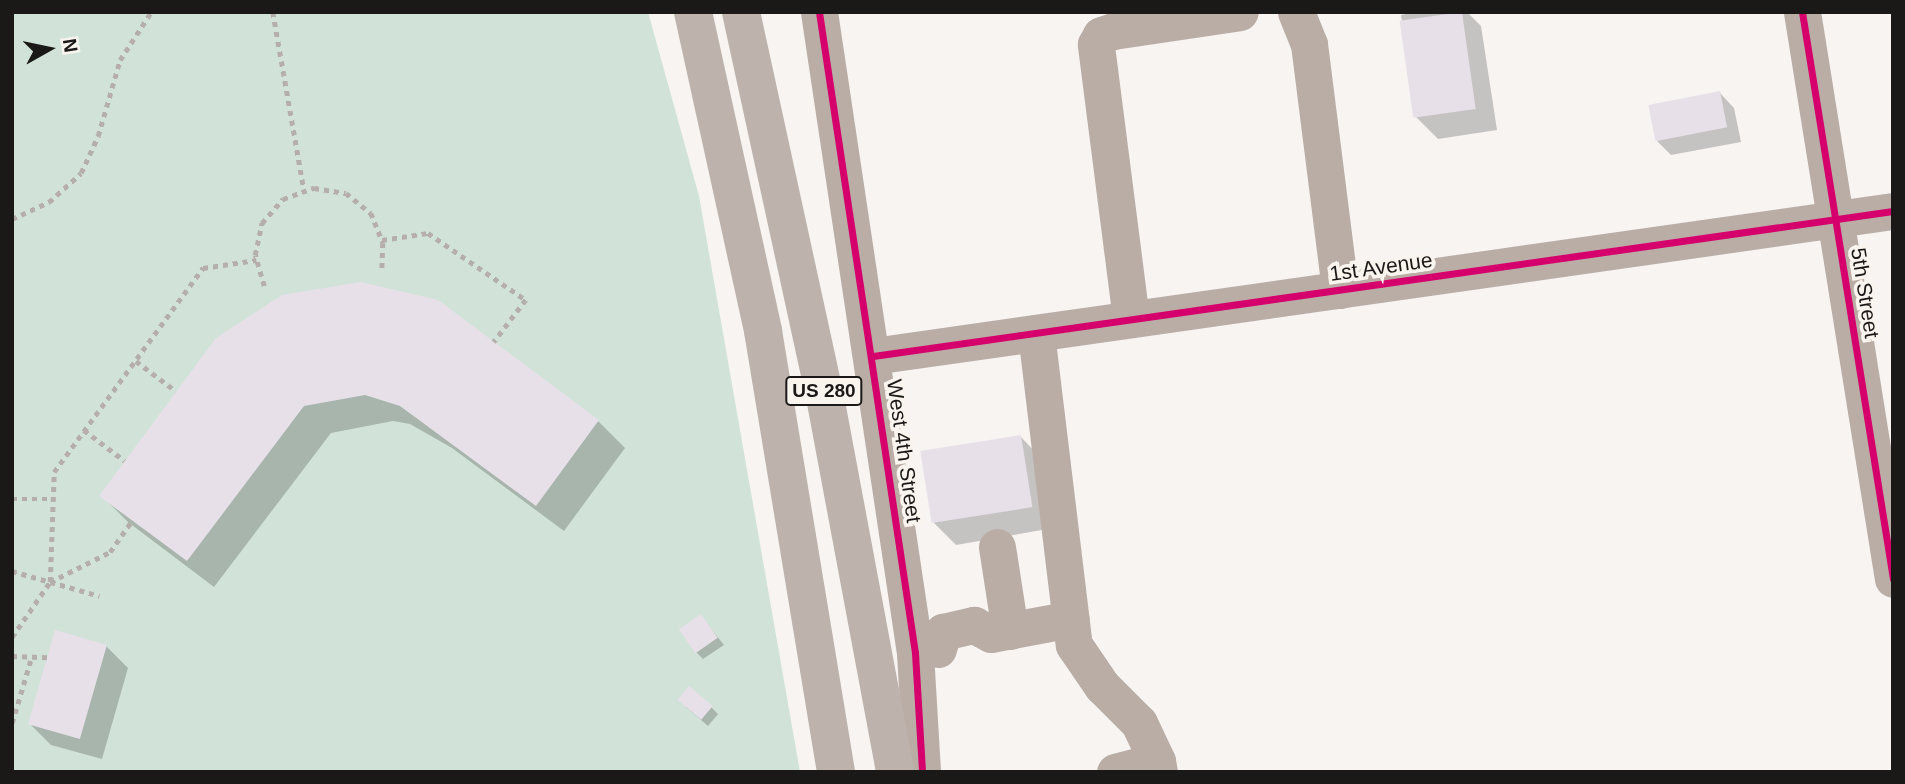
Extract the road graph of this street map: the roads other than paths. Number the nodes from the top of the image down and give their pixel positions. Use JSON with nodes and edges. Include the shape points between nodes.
{"nodes":[{"id":1,"x":693,"y":12,"type":"edge"},
{"id":2,"x":741,"y":12,"type":"edge"},
{"id":3,"x":818,"y":12,"type":"edge"},
{"id":4,"x":1240,"y":12,"type":"edge"},
{"id":5,"x":1296,"y":12,"type":"edge"},
{"id":6,"x":1802,"y":12,"type":"edge"},
{"id":7,"x":1893,"y":211,"type":"edge"},
{"id":8,"x":1836,"y":220,"type":"junction"},
{"id":9,"x":1340,"y":290,"type":"junction"},
{"id":10,"x":1131,"y":319,"type":"junction"},
{"id":11,"x":1036,"y":333,"type":"junction"},
{"id":12,"x":873,"y":356,"type":"junction"},
{"id":13,"x":997,"y":547,"type":"dead end"},
{"id":14,"x":1893,"y":579,"type":"edge"},
{"id":15,"x":1071,"y":620,"type":"junction"},
{"id":16,"x":1001,"y":633,"type":"junction"},
{"id":17,"x":926,"y":651,"type":"junction"},
{"id":18,"x":1158,"y":766,"type":"edge"},
{"id":19,"x":836,"y":772,"type":"edge"},
{"id":20,"x":895,"y":772,"type":"edge"},
{"id":21,"x":922,"y":772,"type":"edge"},
{"id":22,"x":1115,"y":772,"type":"edge"}],
"edges":[{"from":1,"to":19,"type":"highway","number":"US 280","via":[[763,331]]},
{"from":2,"to":20,"type":"highway","number":"US 280","via":[[825,397]]},
{"from":3,"to":12,"type":"street","name":"West 4th Street"},
{"from":4,"to":10,"type":"street","via":[[1113,31],[1101,35],[1096,44]]},
{"from":5,"to":9,"type":"street","via":[[1309,44]]},
{"from":6,"to":8,"type":"street","name":"5th Street"},
{"from":7,"to":8,"type":"street","name":"1st Avenue"},
{"from":8,"to":9,"type":"street","name":"1st Avenue"},
{"from":8,"to":14,"type":"street","name":"5th Street"},
{"from":9,"to":10,"type":"street","name":"1st Avenue"},
{"from":10,"to":11,"type":"street","name":"1st Avenue"},
{"from":11,"to":12,"type":"street","name":"1st Avenue"},
{"from":11,"to":15,"type":"street"},
{"from":12,"to":17,"type":"street","name":"West 4th Street"},
{"from":13,"to":16,"type":"street"},
{"from":15,"to":16,"type":"street"},
{"from":15,"to":18,"type":"street","via":[[1074,645],[1102,686],[1139,723]]},
{"from":16,"to":17,"type":"street","via":[[982,650],[948,657]]},
{"from":17,"to":21,"type":"street","name":"West 4th Street"},
{"from":18,"to":22,"type":"street"}]}
